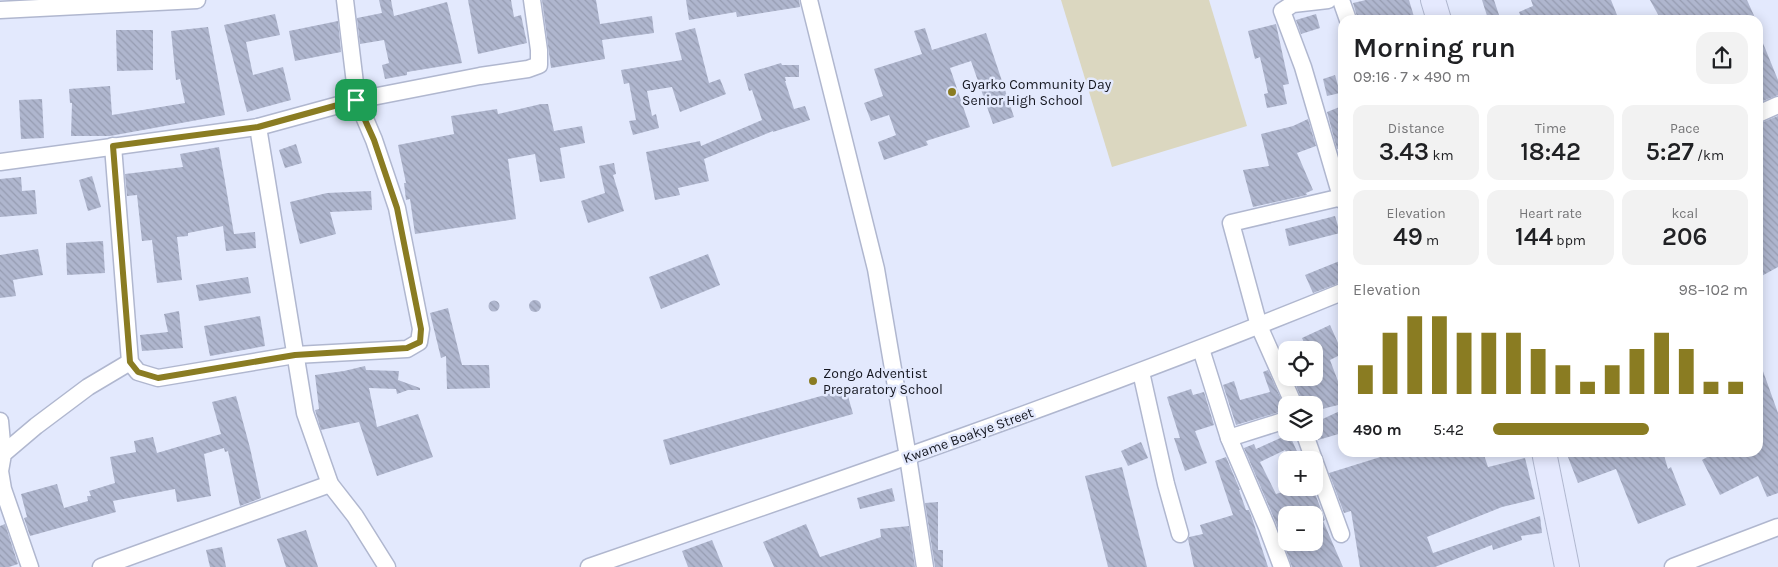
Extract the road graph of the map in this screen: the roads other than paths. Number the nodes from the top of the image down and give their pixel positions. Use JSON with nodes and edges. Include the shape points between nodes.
{"nodes":[{"id":1,"x":192,"y":0,"type":"edge"},
{"id":2,"x":197,"y":0,"type":"edge"},
{"id":3,"x":345,"y":0,"type":"edge"},
{"id":4,"x":532,"y":0,"type":"edge"},
{"id":5,"x":809,"y":0,"type":"edge"},
{"id":6,"x":1328,"y":0,"type":"edge"},
{"id":7,"x":1341,"y":0,"type":"edge"},
{"id":8,"x":1433,"y":0,"type":"edge"},
{"id":9,"x":4,"y":6,"type":"edge"},
{"id":10,"x":1346,"y":15,"type":"edge"},
{"id":11,"x":1438,"y":15,"type":"edge"},
{"id":12,"x":356,"y":100,"type":"junction"},
{"id":13,"x":1778,"y":105,"type":"edge"},
{"id":14,"x":1763,"y":112,"type":"edge"},
{"id":15,"x":258,"y":127,"type":"junction"},
{"id":16,"x":113,"y":146,"type":"junction"},
{"id":17,"x":0,"y":162,"type":"edge"},
{"id":18,"x":1338,"y":185,"type":"edge"},
{"id":19,"x":1338,"y":199,"type":"edge"},
{"id":20,"x":1338,"y":294,"type":"edge"},
{"id":21,"x":1259,"y":326,"type":"junction"},
{"id":22,"x":1201,"y":349,"type":"junction"},
{"id":23,"x":295,"y":355,"type":"junction"},
{"id":24,"x":130,"y":362,"type":"junction"},
{"id":25,"x":1141,"y":372,"type":"junction"},
{"id":26,"x":1290,"y":396,"type":"edge"},
{"id":27,"x":0,"y":421,"type":"edge"},
{"id":28,"x":1278,"y":423,"type":"edge"},
{"id":29,"x":1229,"y":438,"type":"junction"},
{"id":30,"x":3,"y":454,"type":"junction"},
{"id":31,"x":908,"y":457,"type":"junction"},
{"id":32,"x":1545,"y":457,"type":"edge"},
{"id":33,"x":330,"y":484,"type":"junction"},
{"id":34,"x":1323,"y":485,"type":"edge"},
{"id":35,"x":1778,"y":527,"type":"edge"},
{"id":36,"x":1180,"y":534,"type":"dead end"},
{"id":37,"x":1341,"y":534,"type":"dead end"},
{"id":38,"x":30,"y":567,"type":"edge"},
{"id":39,"x":101,"y":567,"type":"edge"},
{"id":40,"x":387,"y":567,"type":"edge"},
{"id":41,"x":589,"y":567,"type":"edge"},
{"id":42,"x":925,"y":567,"type":"edge"},
{"id":43,"x":1282,"y":567,"type":"edge"},
{"id":44,"x":1567,"y":567,"type":"edge"},
{"id":45,"x":1673,"y":567,"type":"edge"}],
"edges":[{"from":1,"to":2,"type":"street"},
{"from":1,"to":9,"type":"street"},
{"from":3,"to":12,"type":"street"},
{"from":4,"to":12,"type":"street","via":[[539,65]]},
{"from":5,"to":31,"type":"street","via":[[876,269]]},
{"from":6,"to":18,"type":"street","via":[[1293,4],[1282,11],[1303,67]]},
{"from":7,"to":10,"type":"street"},
{"from":8,"to":11,"type":"street"},
{"from":12,"to":15,"type":"street"},
{"from":12,"to":23,"type":"street","via":[[374,140],[397,208],[421,329],[420,342],[407,348]]},
{"from":13,"to":14,"type":"street"},
{"from":15,"to":16,"type":"street"},
{"from":15,"to":23,"type":"street"},
{"from":16,"to":17,"type":"street"},
{"from":16,"to":24,"type":"street"},
{"from":19,"to":21,"type":"street","via":[[1231,223]]},
{"from":20,"to":21,"type":"street","name":"Kwame Boakye Street"},
{"from":21,"to":22,"type":"street","name":"Kwame Boakye Street"},
{"from":21,"to":26,"type":"street"},
{"from":22,"to":25,"type":"street","name":"Kwame Boakye Street"},
{"from":22,"to":29,"type":"street"},
{"from":23,"to":24,"type":"street","via":[[158,378],[138,372]]},
{"from":23,"to":33,"type":"street","via":[[305,413]]},
{"from":24,"to":30,"type":"street","via":[[88,386]]},
{"from":25,"to":31,"type":"street","name":"Kwame Boakye Street"},
{"from":25,"to":36,"type":"street"},
{"from":27,"to":30,"type":"street"},
{"from":28,"to":29,"type":"street"},
{"from":29,"to":43,"type":"street"},
{"from":30,"to":38,"type":"street","via":[[0,471],[3,489]]},
{"from":31,"to":41,"type":"street","name":"Kwame Boakye Street"},
{"from":31,"to":42,"type":"street"},
{"from":32,"to":44,"type":"street"},
{"from":33,"to":39,"type":"street"},
{"from":33,"to":40,"type":"street"},
{"from":34,"to":37,"type":"street"},
{"from":35,"to":45,"type":"street"}]}
